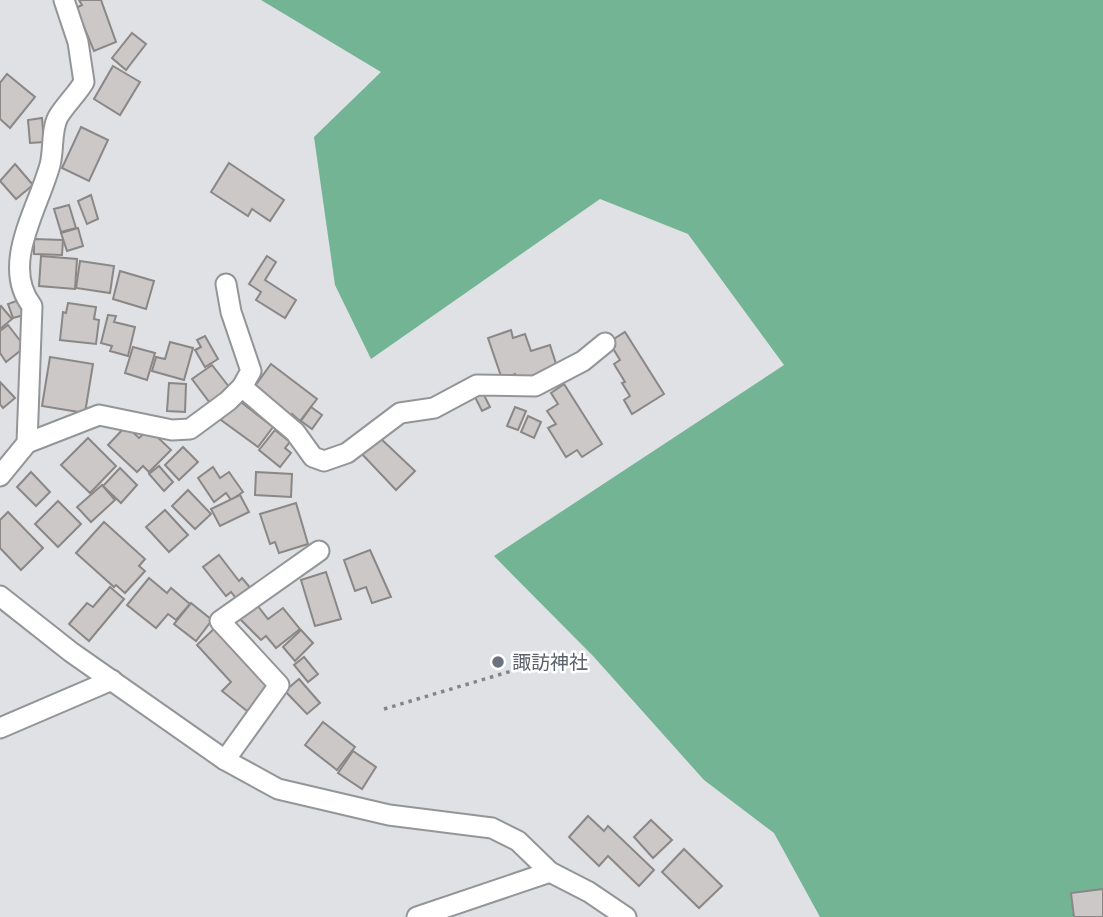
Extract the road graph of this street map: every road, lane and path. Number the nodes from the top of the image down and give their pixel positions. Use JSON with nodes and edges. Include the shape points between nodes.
{"nodes":[{"id":1,"x":64,"y":0,"type":"edge"},
{"id":2,"x":226,"y":284,"type":"dead end"},
{"id":3,"x":605,"y":343,"type":"dead end"},
{"id":4,"x":242,"y":387,"type":"junction"},
{"id":5,"x":27,"y":443,"type":"junction"},
{"id":6,"x":0,"y":475,"type":"edge"},
{"id":7,"x":319,"y":551,"type":"dead end"},
{"id":8,"x":0,"y":596,"type":"edge"},
{"id":9,"x":525,"y":667,"type":"dead end"},
{"id":10,"x":112,"y":680,"type":"junction"},
{"id":11,"x":384,"y":709,"type":"dead end"},
{"id":12,"x":0,"y":728,"type":"edge"},
{"id":13,"x":225,"y":760,"type":"junction"},
{"id":14,"x":550,"y":872,"type":"junction"},
{"id":15,"x":416,"y":917,"type":"edge"},
{"id":16,"x":626,"y":917,"type":"edge"}],
"edges":[{"from":1,"to":5,"type":"street","via":[[78,42],[84,82],[57,118],[50,164],[30,213],[16,276],[21,294],[32,306]]},
{"from":2,"to":4,"type":"street","via":[[251,371]]},
{"from":3,"to":4,"type":"street","via":[[583,361],[535,386],[477,385],[434,408],[400,413],[347,453],[324,461],[313,457],[295,432]]},
{"from":4,"to":5,"type":"street","via":[[190,429],[172,430],[99,415]]},
{"from":5,"to":6,"type":"street"},
{"from":7,"to":13,"type":"street","via":[[220,621],[279,685]]},
{"from":8,"to":10,"type":"street"},
{"from":9,"to":11,"type":"path"},
{"from":10,"to":12,"type":"street"},
{"from":10,"to":13,"type":"street"},
{"from":13,"to":14,"type":"street","via":[[278,789],[388,815],[492,828],[519,841]]},
{"from":14,"to":15,"type":"street"},
{"from":14,"to":16,"type":"street","via":[[589,891]]}]}
